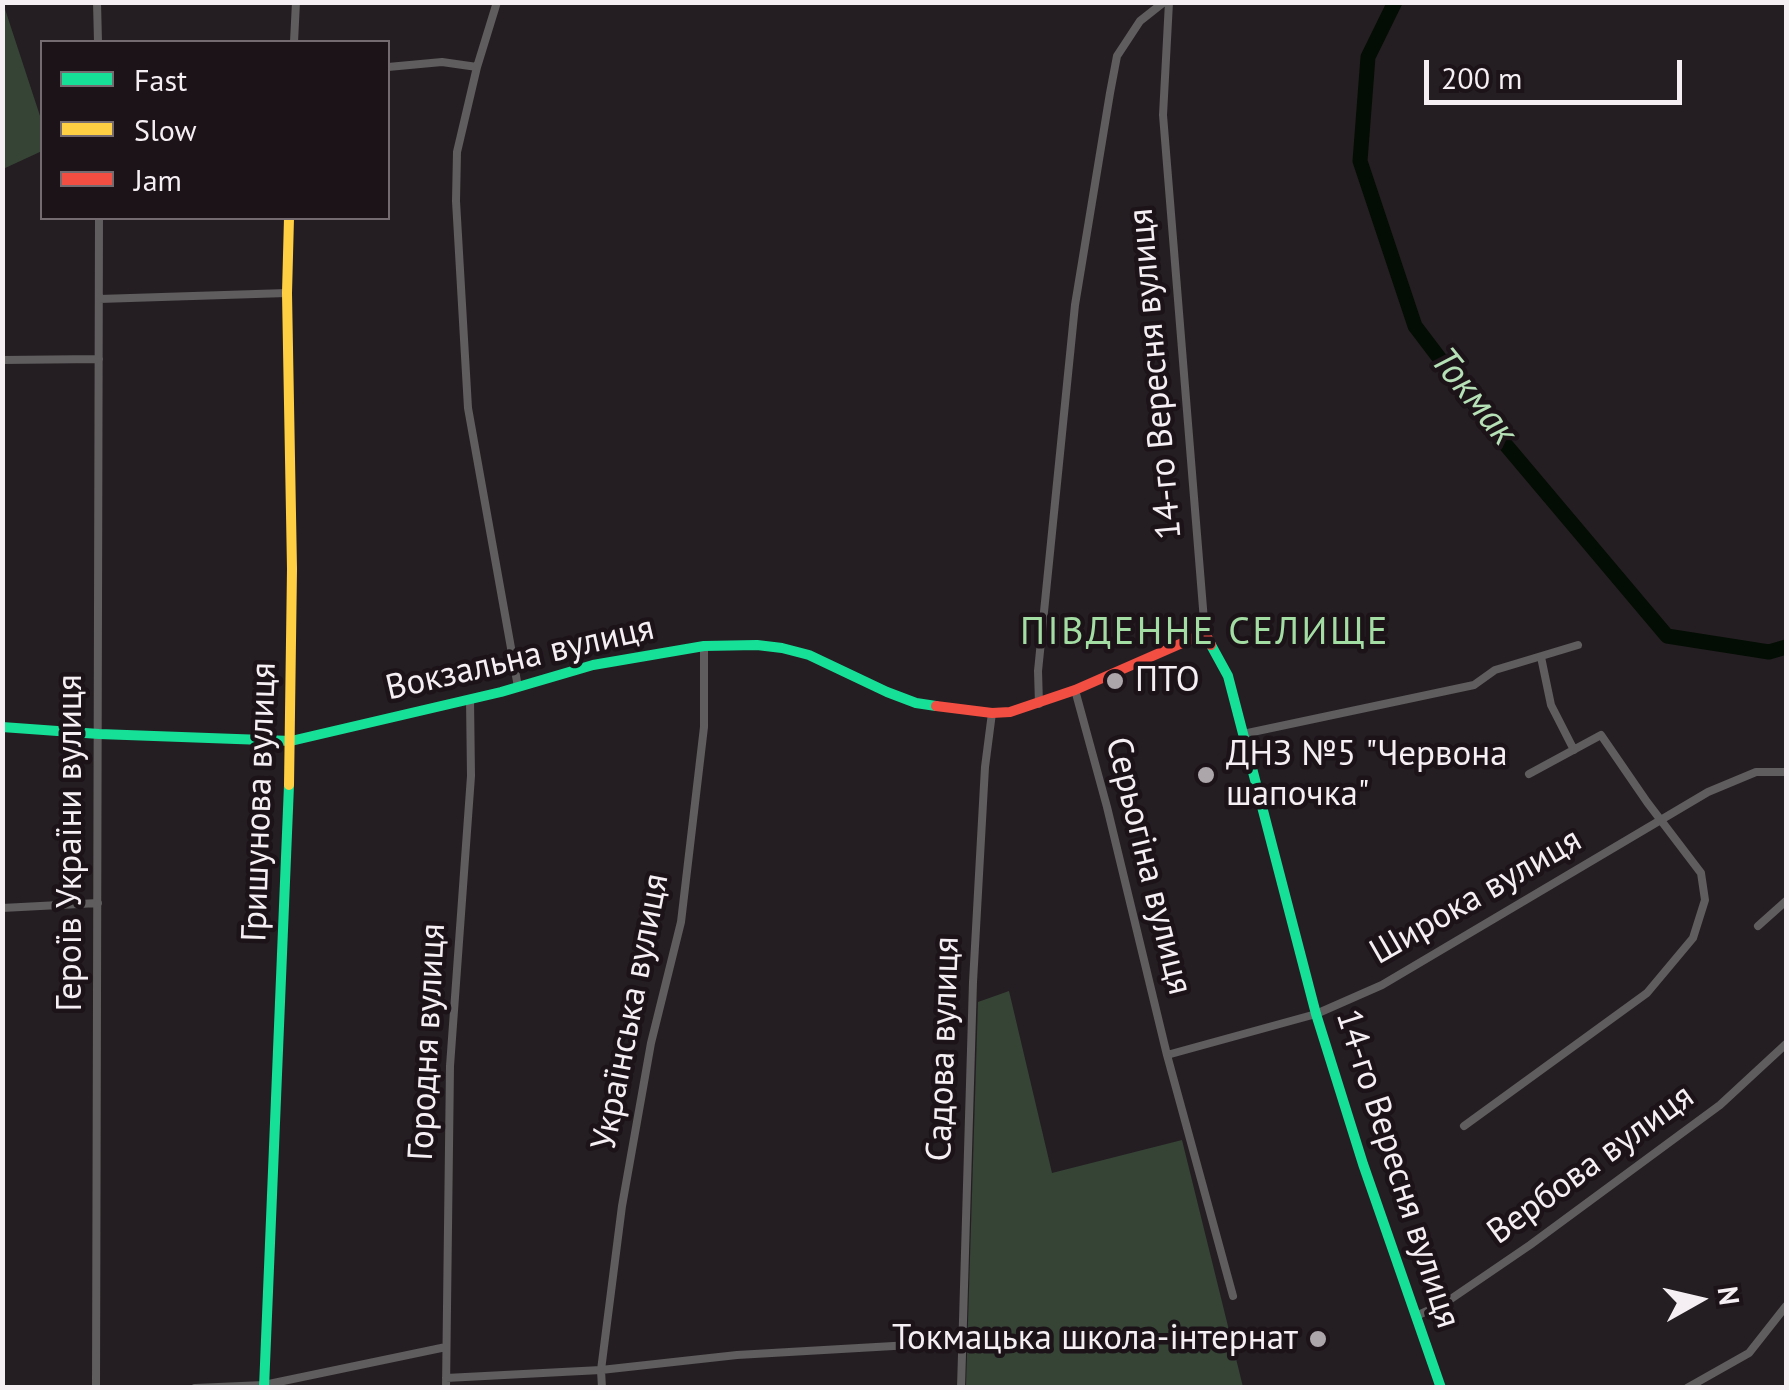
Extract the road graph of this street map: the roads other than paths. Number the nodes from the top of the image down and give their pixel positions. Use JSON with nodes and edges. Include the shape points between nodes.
{"nodes":[{"id":1,"x":97,"y":2,"type":"edge"},
{"id":2,"x":296,"y":2,"type":"edge"},
{"id":3,"x":497,"y":2,"type":"edge"},
{"id":4,"x":1166,"y":2,"type":"edge"},
{"id":5,"x":98,"y":40,"type":"edge"},
{"id":6,"x":294,"y":40,"type":"edge"},
{"id":7,"x":478,"y":66,"type":"junction"},
{"id":8,"x":390,"y":67,"type":"edge"},
{"id":9,"x":99,"y":220,"type":"edge"},
{"id":10,"x":289,"y":220,"type":"edge"},
{"id":11,"x":288,"y":293,"type":"junction"},
{"id":12,"x":99,"y":299,"type":"junction"},
{"id":13,"x":99,"y":359,"type":"junction"},
{"id":14,"x":2,"y":360,"type":"edge"},
{"id":15,"x":1205,"y":633,"type":"junction"},
{"id":16,"x":1578,"y":645,"type":"dead end"},
{"id":17,"x":704,"y":646,"type":"junction"},
{"id":18,"x":1541,"y":657,"type":"junction"},
{"id":19,"x":518,"y":687,"type":"junction"},
{"id":20,"x":1076,"y":690,"type":"junction"},
{"id":21,"x":470,"y":699,"type":"junction"},
{"id":22,"x":1039,"y":704,"type":"junction"},
{"id":23,"x":992,"y":713,"type":"junction"},
{"id":24,"x":2,"y":727,"type":"edge"},
{"id":25,"x":99,"y":734,"type":"junction"},
{"id":26,"x":1243,"y":734,"type":"junction"},
{"id":27,"x":292,"y":741,"type":"junction"},
{"id":28,"x":1574,"y":750,"type":"junction"},
{"id":29,"x":1786,"y":772,"type":"edge"},
{"id":30,"x":1529,"y":774,"type":"dead end"},
{"id":31,"x":1660,"y":820,"type":"junction"},
{"id":32,"x":1786,"y":901,"type":"edge"},
{"id":33,"x":98,"y":903,"type":"junction"},
{"id":34,"x":2,"y":908,"type":"edge"},
{"id":35,"x":1758,"y":926,"type":"dead end"},
{"id":36,"x":1316,"y":1014,"type":"junction"},
{"id":37,"x":1786,"y":1044,"type":"edge"},
{"id":38,"x":1167,"y":1056,"type":"junction"},
{"id":39,"x":1464,"y":1126,"type":"dead end"},
{"id":40,"x":1233,"y":1296,"type":"dead end"},
{"id":41,"x":1786,"y":1306,"type":"edge"},
{"id":42,"x":1416,"y":1316,"type":"junction"},
{"id":43,"x":963,"y":1342,"type":"junction"},
{"id":44,"x":446,"y":1348,"type":"junction"},
{"id":45,"x":602,"y":1370,"type":"junction"},
{"id":46,"x":446,"y":1383,"type":"edge"},
{"id":47,"x":264,"y":1386,"type":"edge"},
{"id":48,"x":96,"y":1388,"type":"edge"},
{"id":49,"x":195,"y":1388,"type":"edge"},
{"id":50,"x":602,"y":1388,"type":"edge"},
{"id":51,"x":961,"y":1388,"type":"edge"},
{"id":52,"x":1441,"y":1388,"type":"edge"},
{"id":53,"x":1687,"y":1388,"type":"edge"}],
"edges":[{"from":1,"to":5,"type":"street"},
{"from":2,"to":6,"type":"street"},
{"from":3,"to":7,"type":"street"},
{"from":4,"to":15,"type":"street","name":"14-го Вересня вулиця","via":[[1163,115]]},
{"from":4,"to":22,"type":"street","via":[[1140,21],[1116,56],[1076,305]]},
{"from":7,"to":8,"type":"street"},
{"from":7,"to":19,"type":"street","via":[[456,168],[468,408]]},
{"from":9,"to":12,"type":"street","name":"Героїв України вулиця"},
{"from":10,"to":11,"type":"street","name":"Гришунова вулиця"},
{"from":11,"to":12,"type":"street"},
{"from":11,"to":27,"type":"street","name":"Гришунова вулиця"},
{"from":12,"to":13,"type":"street","name":"Героїв України вулиця"},
{"from":13,"to":14,"type":"street"},
{"from":13,"to":25,"type":"street","name":"Героїв України вулиця"},
{"from":15,"to":20,"type":"street","name":"Вокзальна вулиця"},
{"from":15,"to":26,"type":"street","name":"14-го Вересня вулиця","via":[[1228,676]]},
{"from":16,"to":18,"type":"street"},
{"from":17,"to":19,"type":"street","name":"Вокзальна вулиця","via":[[593,665]]},
{"from":17,"to":23,"type":"street","name":"Вокзальна вулиця","via":[[758,644],[808,654],[916,703]]},
{"from":17,"to":45,"type":"street","name":"Українська вулиця","via":[[704,727],[681,922],[625,1188]]},
{"from":18,"to":26,"type":"street","via":[[1495,670],[1474,685]]},
{"from":18,"to":28,"type":"street","via":[[1551,705]]},
{"from":19,"to":21,"type":"street","name":"Вокзальна вулиця"},
{"from":20,"to":22,"type":"street","name":"Вокзальна вулиця"},
{"from":20,"to":38,"type":"street","name":"Серьогіна вулиця"},
{"from":21,"to":27,"type":"street","name":"Вокзальна вулиця"},
{"from":21,"to":44,"type":"street","name":"Городня вулиця","via":[[471,776],[450,1066]]},
{"from":22,"to":23,"type":"street","name":"Вокзальна вулиця"},
{"from":23,"to":43,"type":"street","name":"Садова вулиця","via":[[973,982]]},
{"from":24,"to":25,"type":"street","name":"Вокзальна вулиця"},
{"from":25,"to":27,"type":"street","name":"Вокзальна вулиця"},
{"from":25,"to":33,"type":"street","name":"Героїв України вулиця"},
{"from":26,"to":36,"type":"street","name":"14-го Вересня вулиця"},
{"from":27,"to":47,"type":"street","name":"Гришунова вулиця"},
{"from":28,"to":30,"type":"street"},
{"from":28,"to":31,"type":"street","via":[[1600,735]]},
{"from":29,"to":31,"type":"street","name":"Широка вулиця","via":[[1756,772]]},
{"from":31,"to":36,"type":"street","name":"Широка вулиця","via":[[1382,985]]},
{"from":31,"to":39,"type":"street","via":[[1701,873],[1705,900],[1693,938],[1647,994]]},
{"from":32,"to":35,"type":"street"},
{"from":33,"to":34,"type":"street"},
{"from":33,"to":48,"type":"street","name":"Героїв України вулиця"},
{"from":36,"to":38,"type":"street"},
{"from":36,"to":42,"type":"street","name":"14-го Вересня вулиця"},
{"from":37,"to":42,"type":"street","name":"Вербова вулиця","via":[[1704,1117],[1530,1245]]},
{"from":38,"to":40,"type":"street","name":"Серьогіна вулиця"},
{"from":41,"to":53,"type":"street","via":[[1749,1353]]},
{"from":42,"to":52,"type":"street","name":"14-го Вересня вулиця"},
{"from":43,"to":45,"type":"street"},
{"from":43,"to":51,"type":"street","name":"Садова вулиця"},
{"from":44,"to":46,"type":"street","name":"Городня вулиця"},
{"from":44,"to":47,"type":"street"},
{"from":45,"to":46,"type":"street"},
{"from":45,"to":50,"type":"street","name":"Українська вулиця"},
{"from":47,"to":49,"type":"street"}]}
